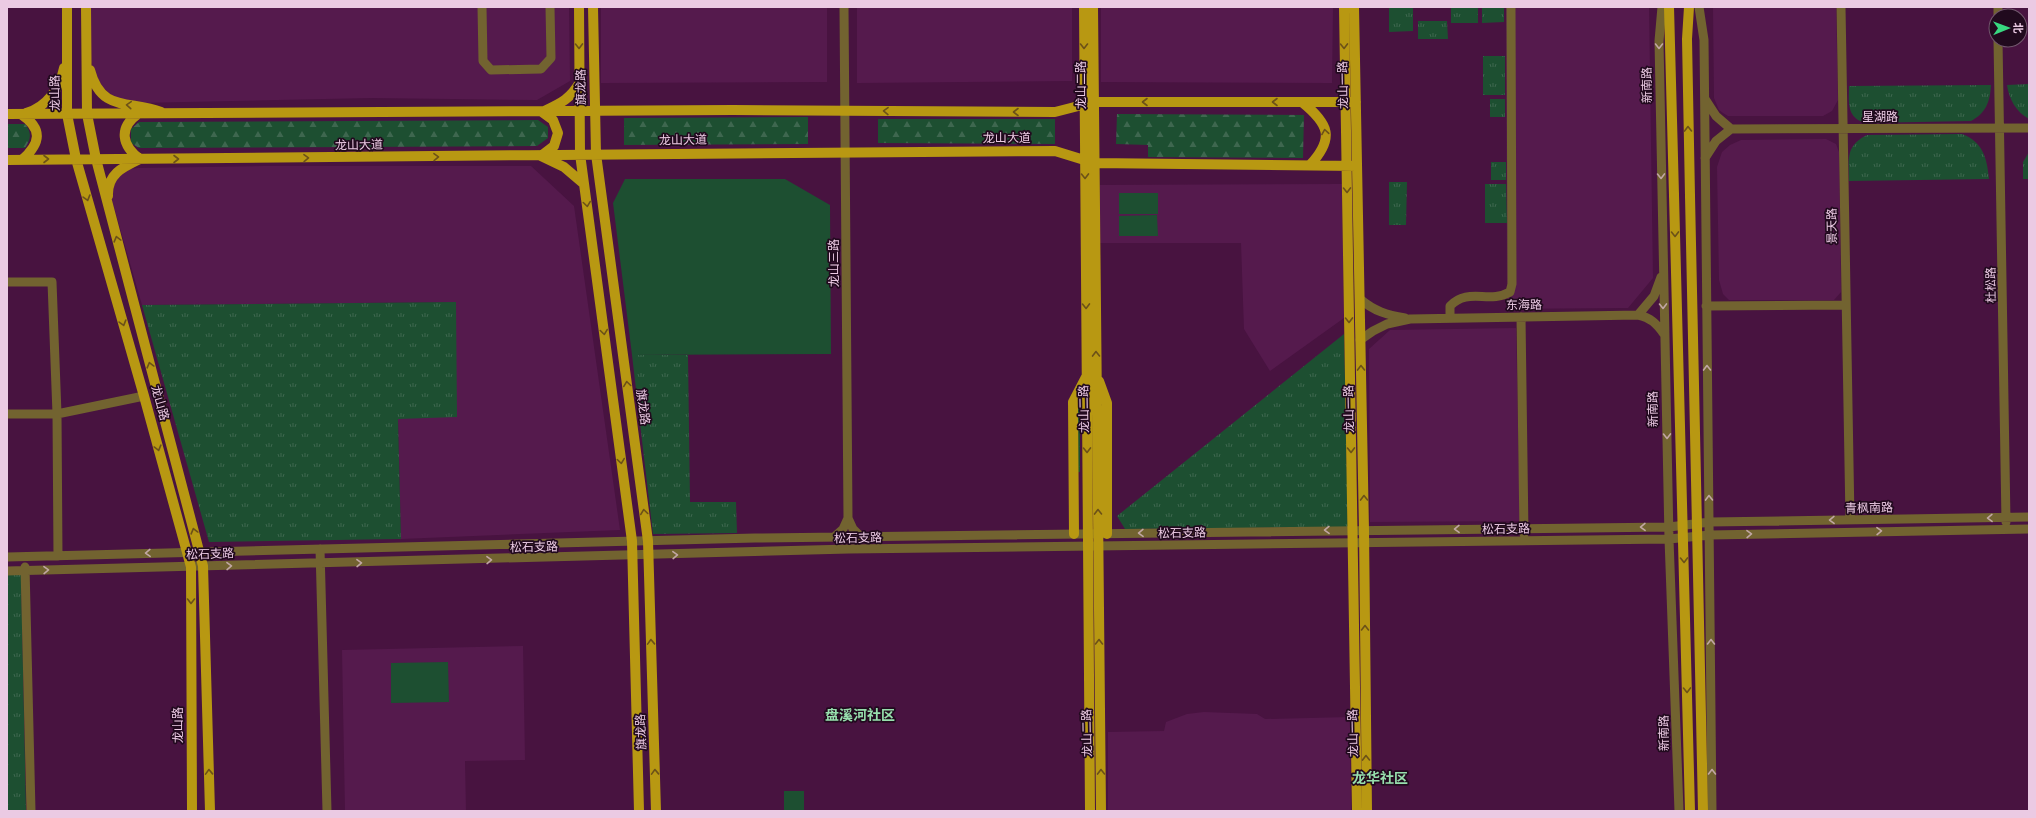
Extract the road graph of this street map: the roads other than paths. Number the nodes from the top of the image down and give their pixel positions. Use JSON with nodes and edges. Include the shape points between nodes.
{"nodes":[{"id":1,"x":67,"y":7,"type":"edge"},
{"id":2,"x":86,"y":7,"type":"edge"},
{"id":3,"x":482,"y":7,"type":"edge"},
{"id":4,"x":550,"y":7,"type":"edge"},
{"id":5,"x":579,"y":7,"type":"edge"},
{"id":6,"x":593,"y":7,"type":"edge"},
{"id":7,"x":844,"y":7,"type":"edge"},
{"id":8,"x":1084,"y":7,"type":"edge"},
{"id":9,"x":1093,"y":7,"type":"edge"},
{"id":10,"x":1344,"y":7,"type":"edge"},
{"id":11,"x":1354,"y":7,"type":"edge"},
{"id":12,"x":1511,"y":7,"type":"edge"},
{"id":13,"x":1662,"y":7,"type":"edge"},
{"id":14,"x":1670,"y":7,"type":"edge"},
{"id":15,"x":1689,"y":7,"type":"edge"},
{"id":16,"x":1699,"y":7,"type":"edge"},
{"id":17,"x":1841,"y":7,"type":"edge"},
{"id":18,"x":1998,"y":48,"type":"edge"},
{"id":19,"x":67,"y":50,"type":"junction"},
{"id":20,"x":86,"y":57,"type":"junction"},
{"id":21,"x":580,"y":82,"type":"junction"},
{"id":22,"x":1704,"y":99,"type":"junction"},
{"id":23,"x":1302,"y":102,"type":"junction"},
{"id":24,"x":1351,"y":102,"type":"junction"},
{"id":25,"x":1089,"y":103,"type":"junction"},
{"id":26,"x":845,"y":110,"type":"junction"},
{"id":27,"x":542,"y":112,"type":"junction"},
{"id":28,"x":580,"y":112,"type":"junction"},
{"id":29,"x":594,"y":112,"type":"junction"},
{"id":30,"x":7,"y":114,"type":"edge"},
{"id":31,"x":21,"y":114,"type":"junction"},
{"id":32,"x":67,"y":114,"type":"junction"},
{"id":33,"x":87,"y":114,"type":"junction"},
{"id":34,"x":138,"y":114,"type":"junction"},
{"id":35,"x":167,"y":114,"type":"junction"},
{"id":36,"x":2000,"y":128,"type":"junction"},
{"id":37,"x":2029,"y":128,"type":"edge"},
{"id":38,"x":1731,"y":129,"type":"junction"},
{"id":39,"x":1842,"y":129,"type":"junction"},
{"id":40,"x":845,"y":152,"type":"junction"},
{"id":41,"x":580,"y":154,"type":"junction"},
{"id":42,"x":596,"y":154,"type":"junction"},
{"id":43,"x":541,"y":156,"type":"junction"},
{"id":44,"x":1705,"y":158,"type":"junction"},
{"id":45,"x":76,"y":159,"type":"junction"},
{"id":46,"x":96,"y":159,"type":"junction"},
{"id":47,"x":140,"y":159,"type":"junction"},
{"id":48,"x":7,"y":160,"type":"edge"},
{"id":49,"x":22,"y":160,"type":"junction"},
{"id":50,"x":1089,"y":161,"type":"junction"},
{"id":51,"x":1310,"y":165,"type":"junction"},
{"id":52,"x":1346,"y":166,"type":"junction"},
{"id":53,"x":1357,"y":166,"type":"junction"},
{"id":54,"x":584,"y":184,"type":"junction"},
{"id":55,"x":108,"y":205,"type":"junction"},
{"id":56,"x":1663,"y":271,"type":"junction"},
{"id":57,"x":7,"y":282,"type":"edge"},
{"id":58,"x":1360,"y":299,"type":"junction"},
{"id":59,"x":1845,"y":305,"type":"junction"},
{"id":60,"x":1706,"y":306,"type":"junction"},
{"id":61,"x":1638,"y":315,"type":"junction"},
{"id":62,"x":1521,"y":317,"type":"junction"},
{"id":63,"x":1450,"y":318,"type":"junction"},
{"id":64,"x":1387,"y":320,"type":"junction"},
{"id":65,"x":1664,"y":334,"type":"junction"},
{"id":66,"x":1360,"y":340,"type":"junction"},
{"id":67,"x":1091,"y":375,"type":"junction"},
{"id":68,"x":144,"y":396,"type":"junction"},
{"id":69,"x":7,"y":414,"type":"edge"},
{"id":70,"x":57,"y":414,"type":"junction"},
{"id":71,"x":2006,"y":517,"type":"junction"},
{"id":72,"x":2029,"y":517,"type":"edge"},
{"id":73,"x":848,"y":518,"type":"junction"},
{"id":74,"x":1850,"y":520,"type":"junction"},
{"id":75,"x":1710,"y":522,"type":"junction"},
{"id":76,"x":1669,"y":527,"type":"junction"},
{"id":77,"x":1524,"y":528,"type":"junction"},
{"id":78,"x":2006,"y":529,"type":"junction"},
{"id":79,"x":2029,"y":529,"type":"edge"},
{"id":80,"x":1352,"y":530,"type":"junction"},
{"id":81,"x":1364,"y":530,"type":"junction"},
{"id":82,"x":1074,"y":534,"type":"junction"},
{"id":83,"x":1098,"y":534,"type":"junction"},
{"id":84,"x":1710,"y":535,"type":"junction"},
{"id":85,"x":834,"y":537,"type":"junction"},
{"id":86,"x":861,"y":537,"type":"junction"},
{"id":87,"x":1669,"y":539,"type":"junction"},
{"id":88,"x":1524,"y":540,"type":"junction"},
{"id":89,"x":632,"y":541,"type":"junction"},
{"id":90,"x":648,"y":541,"type":"junction"},
{"id":91,"x":1353,"y":542,"type":"junction"},
{"id":92,"x":1364,"y":542,"type":"junction"},
{"id":93,"x":1093,"y":546,"type":"junction"},
{"id":94,"x":320,"y":549,"type":"junction"},
{"id":95,"x":187,"y":552,"type":"junction"},
{"id":96,"x":200,"y":552,"type":"junction"},
{"id":97,"x":649,"y":555,"type":"junction"},
{"id":98,"x":58,"y":556,"type":"junction"},
{"id":99,"x":633,"y":556,"type":"junction"},
{"id":100,"x":25,"y":557,"type":"junction"},
{"id":101,"x":7,"y":558,"type":"edge"},
{"id":102,"x":320,"y":564,"type":"junction"},
{"id":103,"x":203,"y":566,"type":"junction"},
{"id":104,"x":190,"y":567,"type":"junction"},
{"id":105,"x":7,"y":571,"type":"edge"},
{"id":106,"x":26,"y":571,"type":"junction"},
{"id":107,"x":31,"y":811,"type":"edge"},
{"id":108,"x":192,"y":811,"type":"edge"},
{"id":109,"x":210,"y":811,"type":"edge"},
{"id":110,"x":327,"y":811,"type":"edge"},
{"id":111,"x":639,"y":811,"type":"edge"},
{"id":112,"x":656,"y":811,"type":"edge"},
{"id":113,"x":1090,"y":811,"type":"edge"},
{"id":114,"x":1101,"y":811,"type":"edge"},
{"id":115,"x":1356,"y":811,"type":"edge"},
{"id":116,"x":1367,"y":811,"type":"edge"},
{"id":117,"x":1679,"y":811,"type":"edge"},
{"id":118,"x":1690,"y":811,"type":"edge"},
{"id":119,"x":1702,"y":811,"type":"edge"},
{"id":120,"x":1712,"y":811,"type":"edge"}],
"edges":[{"from":1,"to":19,"type":"main road","name":"龙山路"},
{"from":2,"to":20,"type":"main road","name":"龙山路"},
{"from":3,"to":4,"type":"street","via":[[483,61],[491,70],[541,69],[551,58]]},
{"from":5,"to":21,"type":"main road","one_way":true},
{"from":6,"to":29,"type":"main road","name":"旗龙路"},
{"from":7,"to":26,"type":"street","name":"龙山三路"},
{"from":8,"to":25,"type":"main road","name":"龙山二路","one_way":true},
{"from":9,"to":25,"type":"main road","name":"龙山二路"},
{"from":10,"to":24,"type":"main road","name":"龙山一路","one_way":true},
{"from":11,"to":24,"type":"main road","name":"龙山一路"},
{"from":12,"to":63,"type":"street","via":[[1512,284],[1510,292],[1502,297],[1457,298],[1450,306]]},
{"from":13,"to":56,"type":"street","name":"新南路","one_way":true,"via":[[1659,41]]},
{"from":14,"to":118,"type":"main road","name":"新南路","one_way":true,"bridge":true},
{"from":119,"to":15,"type":"main road","one_way":true,"bridge":true,"via":[[1686,39]]},
{"from":16,"to":22,"type":"street","via":[[1704,40]]},
{"from":17,"to":39,"type":"street","name":"景天路"},
{"from":18,"to":36,"type":"street","name":"杜松路"},
{"from":19,"to":31,"type":"main road","via":[[56,89],[43,104]]},
{"from":19,"to":32,"type":"main road","name":"龙山路"},
{"from":20,"to":33,"type":"main road","name":"龙山路"},
{"from":35,"to":20,"type":"main road","one_way":true,"via":[[148,107],[121,105],[109,99],[94,81]]},
{"from":21,"to":27,"type":"main road","via":[[574,93]]},
{"from":21,"to":28,"type":"main road"},
{"from":22,"to":38,"type":"street","via":[[1716,116]]},
{"from":22,"to":44,"type":"street"},
{"from":23,"to":24,"type":"main road"},
{"from":23,"to":25,"type":"main road","one_way":true},
{"from":51,"to":23,"type":"main road","one_way":true,"via":[[1326,142],[1326,128],[1318,115]]},
{"from":24,"to":52,"type":"main road","name":"龙山一路"},
{"from":24,"to":53,"type":"main road","name":"龙山一路"},
{"from":25,"to":26,"type":"main road","one_way":true,"via":[[1055,112]]},
{"from":25,"to":50,"type":"main road","name":"龙山二路"},
{"from":26,"to":29,"type":"main road"},
{"from":26,"to":40,"type":"street","name":"龙山三路"},
{"from":27,"to":28,"type":"main road"},
{"from":27,"to":35,"type":"main road"},
{"from":27,"to":43,"type":"main road","via":[[553,120],[558,133],[554,146]]},
{"from":28,"to":29,"type":"main road"},
{"from":28,"to":41,"type":"main road"},
{"from":29,"to":42,"type":"main road","name":"旗龙路"},
{"from":30,"to":31,"type":"main road"},
{"from":31,"to":32,"type":"main road"},
{"from":31,"to":49,"type":"main road","via":[[34,125],[37,135],[31,151]]},
{"from":32,"to":33,"type":"main road"},
{"from":32,"to":45,"type":"main road","name":"龙山路"},
{"from":33,"to":34,"type":"main road"},
{"from":33,"to":46,"type":"main road","name":"龙山路"},
{"from":34,"to":35,"type":"main road"},
{"from":34,"to":47,"type":"main road","via":[[129,122],[124,134],[129,149]]},
{"from":36,"to":37,"type":"street","name":"星湖路"},
{"from":36,"to":39,"type":"street","name":"星湖路"},
{"from":36,"to":71,"type":"street","name":"杜松路"},
{"from":38,"to":39,"type":"street","name":"星湖路"},
{"from":38,"to":44,"type":"street","via":[[1716,141]]},
{"from":39,"to":59,"type":"street","name":"景天路"},
{"from":40,"to":42,"type":"main road","name":"龙山大道"},
{"from":40,"to":50,"type":"main road","name":"龙山大道","via":[[1055,151]]},
{"from":40,"to":73,"type":"street","name":"龙山三路"},
{"from":41,"to":42,"type":"main road","name":"龙山大道"},
{"from":41,"to":43,"type":"main road","name":"龙山大道"},
{"from":41,"to":54,"type":"main road"},
{"from":90,"to":42,"type":"main road","name":"旗龙路","one_way":true},
{"from":47,"to":43,"type":"main road","name":"龙山大道","one_way":true},
{"from":43,"to":54,"type":"main road","via":[[564,167]]},
{"from":44,"to":60,"type":"street"},
{"from":45,"to":46,"type":"main road","name":"龙山大道"},
{"from":49,"to":45,"type":"main road","name":"龙山大道","one_way":true},
{"from":45,"to":68,"type":"main road","name":"龙山路","one_way":true},
{"from":46,"to":47,"type":"main road","name":"龙山大道"},
{"from":46,"to":55,"type":"main road","name":"龙山路"},
{"from":47,"to":55,"type":"main road","via":[[113,176],[108,190]]},
{"from":48,"to":49,"type":"main road","name":"龙山大道"},
{"from":50,"to":51,"type":"main road","name":"龙山大道"},
{"from":50,"to":67,"type":"main road","name":"龙山二路"},
{"from":51,"to":52,"type":"main road","name":"龙山大道"},
{"from":52,"to":53,"type":"main road","name":"龙山大道"},
{"from":52,"to":80,"type":"main road","name":"龙山一路","one_way":true},
{"from":53,"to":58,"type":"main road","name":"龙山一路"},
{"from":54,"to":89,"type":"main road","one_way":true},
{"from":96,"to":55,"type":"main road","name":"龙山路","one_way":true},
{"from":56,"to":61,"type":"street","via":[[1654,296]]},
{"from":56,"to":65,"type":"street","name":"新南路","one_way":true},
{"from":57,"to":70,"type":"street","via":[[52,282]]},
{"from":58,"to":64,"type":"street","name":"东海路"},
{"from":58,"to":66,"type":"main road","name":"龙山一路"},
{"from":59,"to":60,"type":"street"},
{"from":59,"to":74,"type":"street","name":"景天路"},
{"from":75,"to":60,"type":"street","one_way":true},
{"from":61,"to":62,"type":"street","name":"东海路"},
{"from":61,"to":65,"type":"street","via":[[1649,317]]},
{"from":62,"to":63,"type":"street","name":"东海路"},
{"from":62,"to":77,"type":"street"},
{"from":63,"to":64,"type":"street","name":"东海路"},
{"from":64,"to":66,"type":"street"},
{"from":65,"to":76,"type":"street","name":"新南路","one_way":true},
{"from":81,"to":66,"type":"main road","name":"龙山一路","one_way":true},
{"from":67,"to":82,"type":"main road","via":[[1073,402]]},
{"from":67,"to":83,"type":"main road","name":"龙山二路"},
{"from":68,"to":70,"type":"street"},
{"from":68,"to":95,"type":"main road","name":"龙山路","one_way":true},
{"from":69,"to":70,"type":"street"},
{"from":70,"to":98,"type":"street"},
{"from":71,"to":72,"type":"street","name":"青枫南路"},
{"from":71,"to":74,"type":"street","name":"青枫南路","one_way":true},
{"from":71,"to":78,"type":"street","name":"杜松路"},
{"from":73,"to":85,"type":"street","via":[[843,529]]},
{"from":73,"to":86,"type":"street","via":[[853,529]]},
{"from":74,"to":75,"type":"street","name":"青枫南路","one_way":true},
{"from":75,"to":76,"type":"street","name":"松石支路"},
{"from":75,"to":84,"type":"street"},
{"from":76,"to":77,"type":"street","name":"松石支路","one_way":true},
{"from":76,"to":87,"type":"street","name":"新南路"},
{"from":77,"to":81,"type":"street","name":"松石支路","one_way":true},
{"from":77,"to":88,"type":"street"},
{"from":78,"to":79,"type":"street","name":"青枫南路"},
{"from":84,"to":78,"type":"street","name":"青枫南路","one_way":true},
{"from":80,"to":81,"type":"street","name":"松石支路"},
{"from":80,"to":83,"type":"street","name":"松石支路","one_way":true},
{"from":80,"to":91,"type":"main road","name":"龙山一路"},
{"from":81,"to":92,"type":"main road","name":"龙山一路"},
{"from":82,"to":83,"type":"street","name":"松石支路"},
{"from":82,"to":86,"type":"street","name":"松石支路"},
{"from":83,"to":93,"type":"main road","name":"龙山二路"},
{"from":84,"to":87,"type":"street","name":"松石支路"},
{"from":120,"to":84,"type":"street","one_way":true},
{"from":85,"to":86,"type":"street","name":"松石支路"},
{"from":85,"to":90,"type":"street","name":"松石支路"},
{"from":87,"to":88,"type":"street","name":"松石支路"},
{"from":87,"to":117,"type":"street","name":"新南路"},
{"from":88,"to":92,"type":"street","name":"松石支路"},
{"from":89,"to":90,"type":"street","name":"松石支路"},
{"from":89,"to":94,"type":"street","name":"松石支路"},
{"from":89,"to":99,"type":"main road"},
{"from":90,"to":97,"type":"main road","name":"旗龙路"},
{"from":91,"to":92,"type":"street","name":"松石支路"},
{"from":91,"to":93,"type":"street","name":"松石支路"},
{"from":91,"to":115,"type":"main road","name":"龙山一路"},
{"from":116,"to":92,"type":"main road","name":"龙山一路","one_way":true},
{"from":97,"to":93,"type":"street","name":"松石支路","one_way":true},
{"from":93,"to":113,"type":"main road","name":"龙山二路"},
{"from":114,"to":93,"type":"main road","name":"龙山二路","one_way":true},
{"from":94,"to":96,"type":"street","name":"松石支路"},
{"from":94,"to":102,"type":"street"},
{"from":95,"to":96,"type":"street","name":"松石支路"},
{"from":95,"to":98,"type":"street","name":"松石支路","one_way":true},
{"from":95,"to":104,"type":"main road","name":"龙山路"},
{"from":96,"to":103,"type":"main road","name":"龙山路"},
{"from":97,"to":99,"type":"street","name":"松石支路"},
{"from":112,"to":97,"type":"main road","name":"旗龙路","one_way":true},
{"from":98,"to":100,"type":"street","name":"松石支路"},
{"from":102,"to":99,"type":"street","name":"松石支路","one_way":true},
{"from":99,"to":111,"type":"main road"},
{"from":100,"to":101,"type":"street","name":"松石支路"},
{"from":100,"to":106,"type":"street"},
{"from":103,"to":102,"type":"street","name":"松石支路","one_way":true},
{"from":102,"to":110,"type":"street"},
{"from":103,"to":104,"type":"street","name":"松石支路"},
{"from":109,"to":103,"type":"main road","name":"龙山路","one_way":true},
{"from":106,"to":104,"type":"street","name":"松石支路","one_way":true},
{"from":104,"to":108,"type":"main road","name":"龙山路","one_way":true},
{"from":105,"to":106,"type":"street","name":"松石支路"},
{"from":106,"to":107,"type":"street"}]}
